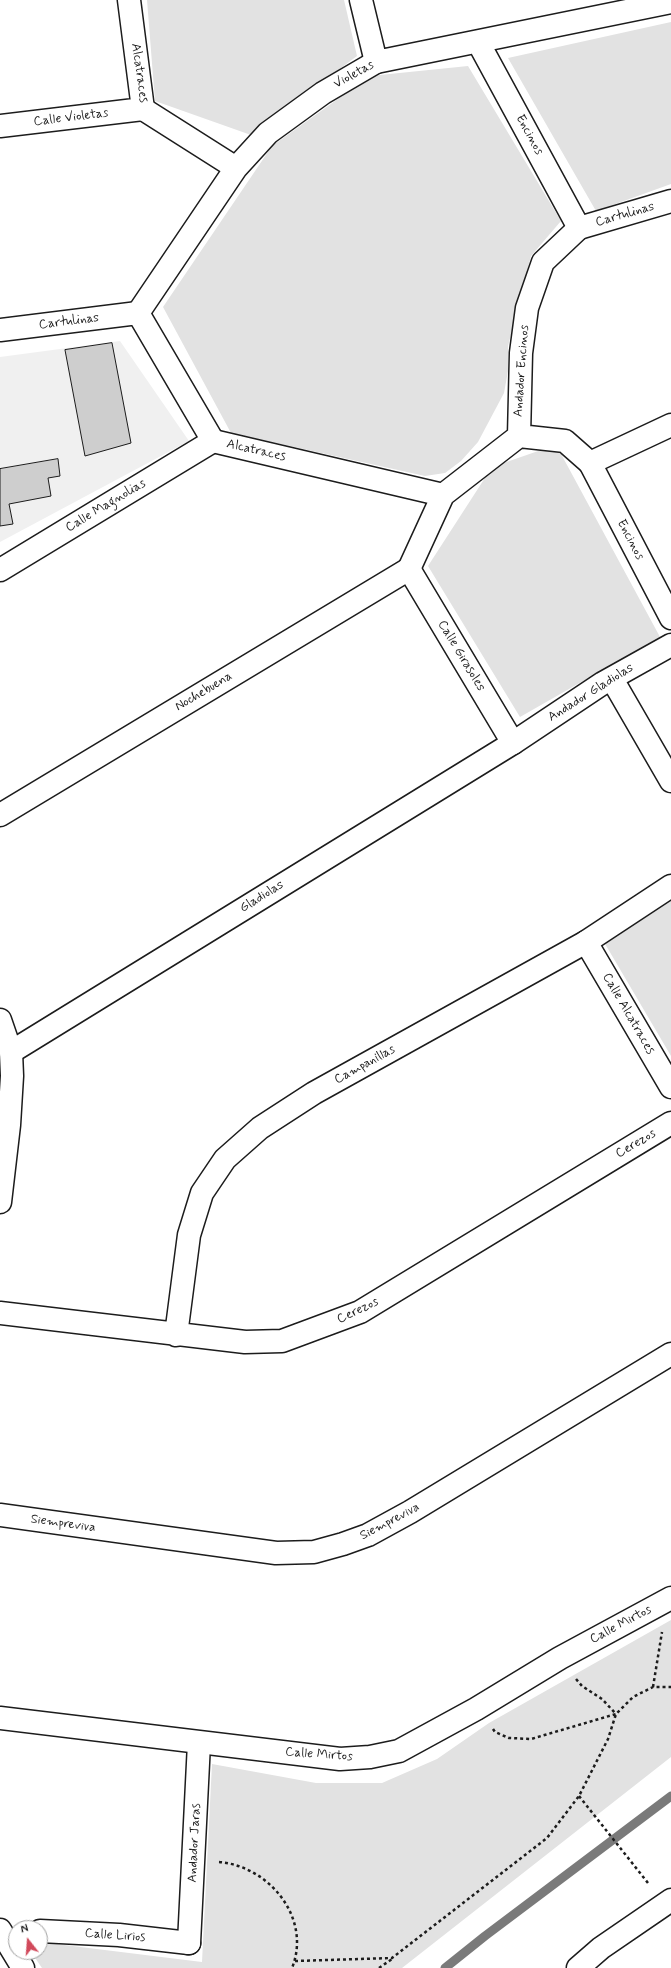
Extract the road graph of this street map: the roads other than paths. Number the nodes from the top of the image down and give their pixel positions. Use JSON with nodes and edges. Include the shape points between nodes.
{"nodes":[{"id":1,"x":129,"y":0,"type":"edge"},
{"id":2,"x":362,"y":0,"type":"edge"},
{"id":3,"x":671,"y":2,"type":"edge"},
{"id":4,"x":478,"y":42,"type":"junction"},
{"id":5,"x":376,"y":62,"type":"junction"},
{"id":6,"x":143,"y":109,"type":"junction"},
{"id":7,"x":0,"y":126,"type":"edge"},
{"id":8,"x":236,"y":168,"type":"junction"},
{"id":9,"x":671,"y":201,"type":"edge"},
{"id":10,"x":579,"y":228,"type":"junction"},
{"id":11,"x":138,"y":313,"type":"junction"},
{"id":12,"x":0,"y":330,"type":"edge"},
{"id":13,"x":671,"y":425,"type":"edge"},
{"id":14,"x":518,"y":436,"type":"junction"},
{"id":15,"x":213,"y":441,"type":"junction"},
{"id":16,"x":590,"y":463,"type":"junction"},
{"id":17,"x":443,"y":495,"type":"junction"},
{"id":18,"x":409,"y":569,"type":"junction"},
{"id":19,"x":0,"y":570,"type":"edge"},
{"id":20,"x":671,"y":618,"type":"edge"},
{"id":21,"x":671,"y":645,"type":"edge"},
{"id":22,"x":612,"y":679,"type":"junction"},
{"id":23,"x":513,"y":743,"type":"junction"},
{"id":24,"x":671,"y":781,"type":"edge"},
{"id":25,"x":0,"y":815,"type":"edge"},
{"id":26,"x":671,"y":886,"type":"edge"},
{"id":27,"x":586,"y":942,"type":"junction"},
{"id":28,"x":0,"y":1020,"type":"edge"},
{"id":29,"x":11,"y":1052,"type":"junction"},
{"id":30,"x":671,"y":1087,"type":"edge"},
{"id":31,"x":671,"y":1123,"type":"edge"},
{"id":32,"x":0,"y":1202,"type":"edge"},
{"id":33,"x":0,"y":1313,"type":"edge"},
{"id":34,"x":176,"y":1335,"type":"junction"},
{"id":35,"x":671,"y":1354,"type":"edge"},
{"id":36,"x":0,"y":1515,"type":"edge"},
{"id":37,"x":671,"y":1598,"type":"edge"},
{"id":38,"x":0,"y":1718,"type":"edge"},
{"id":39,"x":199,"y":1743,"type":"junction"},
{"id":40,"x":671,"y":1900,"type":"edge"},
{"id":41,"x":0,"y":1929,"type":"edge"},
{"id":42,"x":48,"y":1931,"type":"edge"},
{"id":43,"x":189,"y":1943,"type":"joint"},
{"id":44,"x":22,"y":1968,"type":"edge"},
{"id":45,"x":578,"y":1968,"type":"edge"}],
"edges":[{"from":1,"to":6,"type":"street","name":"Alcatraces"},
{"from":2,"to":5,"type":"street"},
{"from":3,"to":4,"type":"street","name":"Violetas"},
{"from":4,"to":5,"type":"street","name":"Violetas"},
{"from":4,"to":10,"type":"street","name":"Encinos"},
{"from":5,"to":8,"type":"street","name":"Violetas","via":[[323,93],[268,133]]},
{"from":6,"to":7,"type":"street","name":"Calle Violetas"},
{"from":6,"to":8,"type":"street","name":"Alcatraces"},
{"from":8,"to":11,"type":"street","name":"Violetas"},
{"from":9,"to":10,"type":"street","name":"Cartulinas"},
{"from":10,"to":14,"type":"street","name":"Andador Encinos","via":[[543,262],[527,308],[521,353]]},
{"from":11,"to":12,"type":"street","name":"Cartulinas"},
{"from":11,"to":15,"type":"street","name":"Alcatraces"},
{"from":13,"to":16,"type":"street"},
{"from":14,"to":16,"type":"street","via":[[565,441]]},
{"from":14,"to":17,"type":"street"},
{"from":15,"to":17,"type":"street","name":"Alcatraces"},
{"from":15,"to":19,"type":"street","name":"Calle Magnolias"},
{"from":16,"to":20,"type":"street","name":"Encinos"},
{"from":17,"to":18,"type":"street"},
{"from":18,"to":23,"type":"street","name":"Calle Girasoles"},
{"from":18,"to":25,"type":"street","name":"Nochebuena"},
{"from":21,"to":22,"type":"street","name":"Andador Gladiolas"},
{"from":22,"to":23,"type":"street","name":"Andador Gladiolas"},
{"from":22,"to":24,"type":"street"},
{"from":23,"to":29,"type":"street","name":"Gladiolas"},
{"from":26,"to":27,"type":"street","name":"Campanillas"},
{"from":27,"to":30,"type":"street","name":"Calle Alcatraces"},
{"from":27,"to":34,"type":"street","name":"Campanillas","via":[[314,1093],[260,1128],[225,1159],[202,1193],[189,1235]]},
{"from":28,"to":29,"type":"street"},
{"from":29,"to":32,"type":"street","via":[[11,1098]]},
{"from":31,"to":34,"type":"street","name":"Cerezos","via":[[360,1312],[282,1341],[245,1342]]},
{"from":33,"to":34,"type":"street","name":"Cerezos"},
{"from":35,"to":36,"type":"street","name":"Siempreviva","via":[[410,1512],[368,1535],[314,1552],[276,1553]]},
{"from":37,"to":39,"type":"street","name":"Calle Mirtos","via":[[560,1658],[476,1710],[399,1751],[370,1757],[340,1759]]},
{"from":38,"to":39,"type":"street","name":"Calle Mirtos"},
{"from":39,"to":43,"type":"street","name":"Andador Jaras"},
{"from":40,"to":45,"type":"street","via":[[601,1948]]},
{"from":41,"to":44,"type":"street"},
{"from":42,"to":43,"type":"street","name":"Calle Lirios","via":[[119,1935]]}]}
